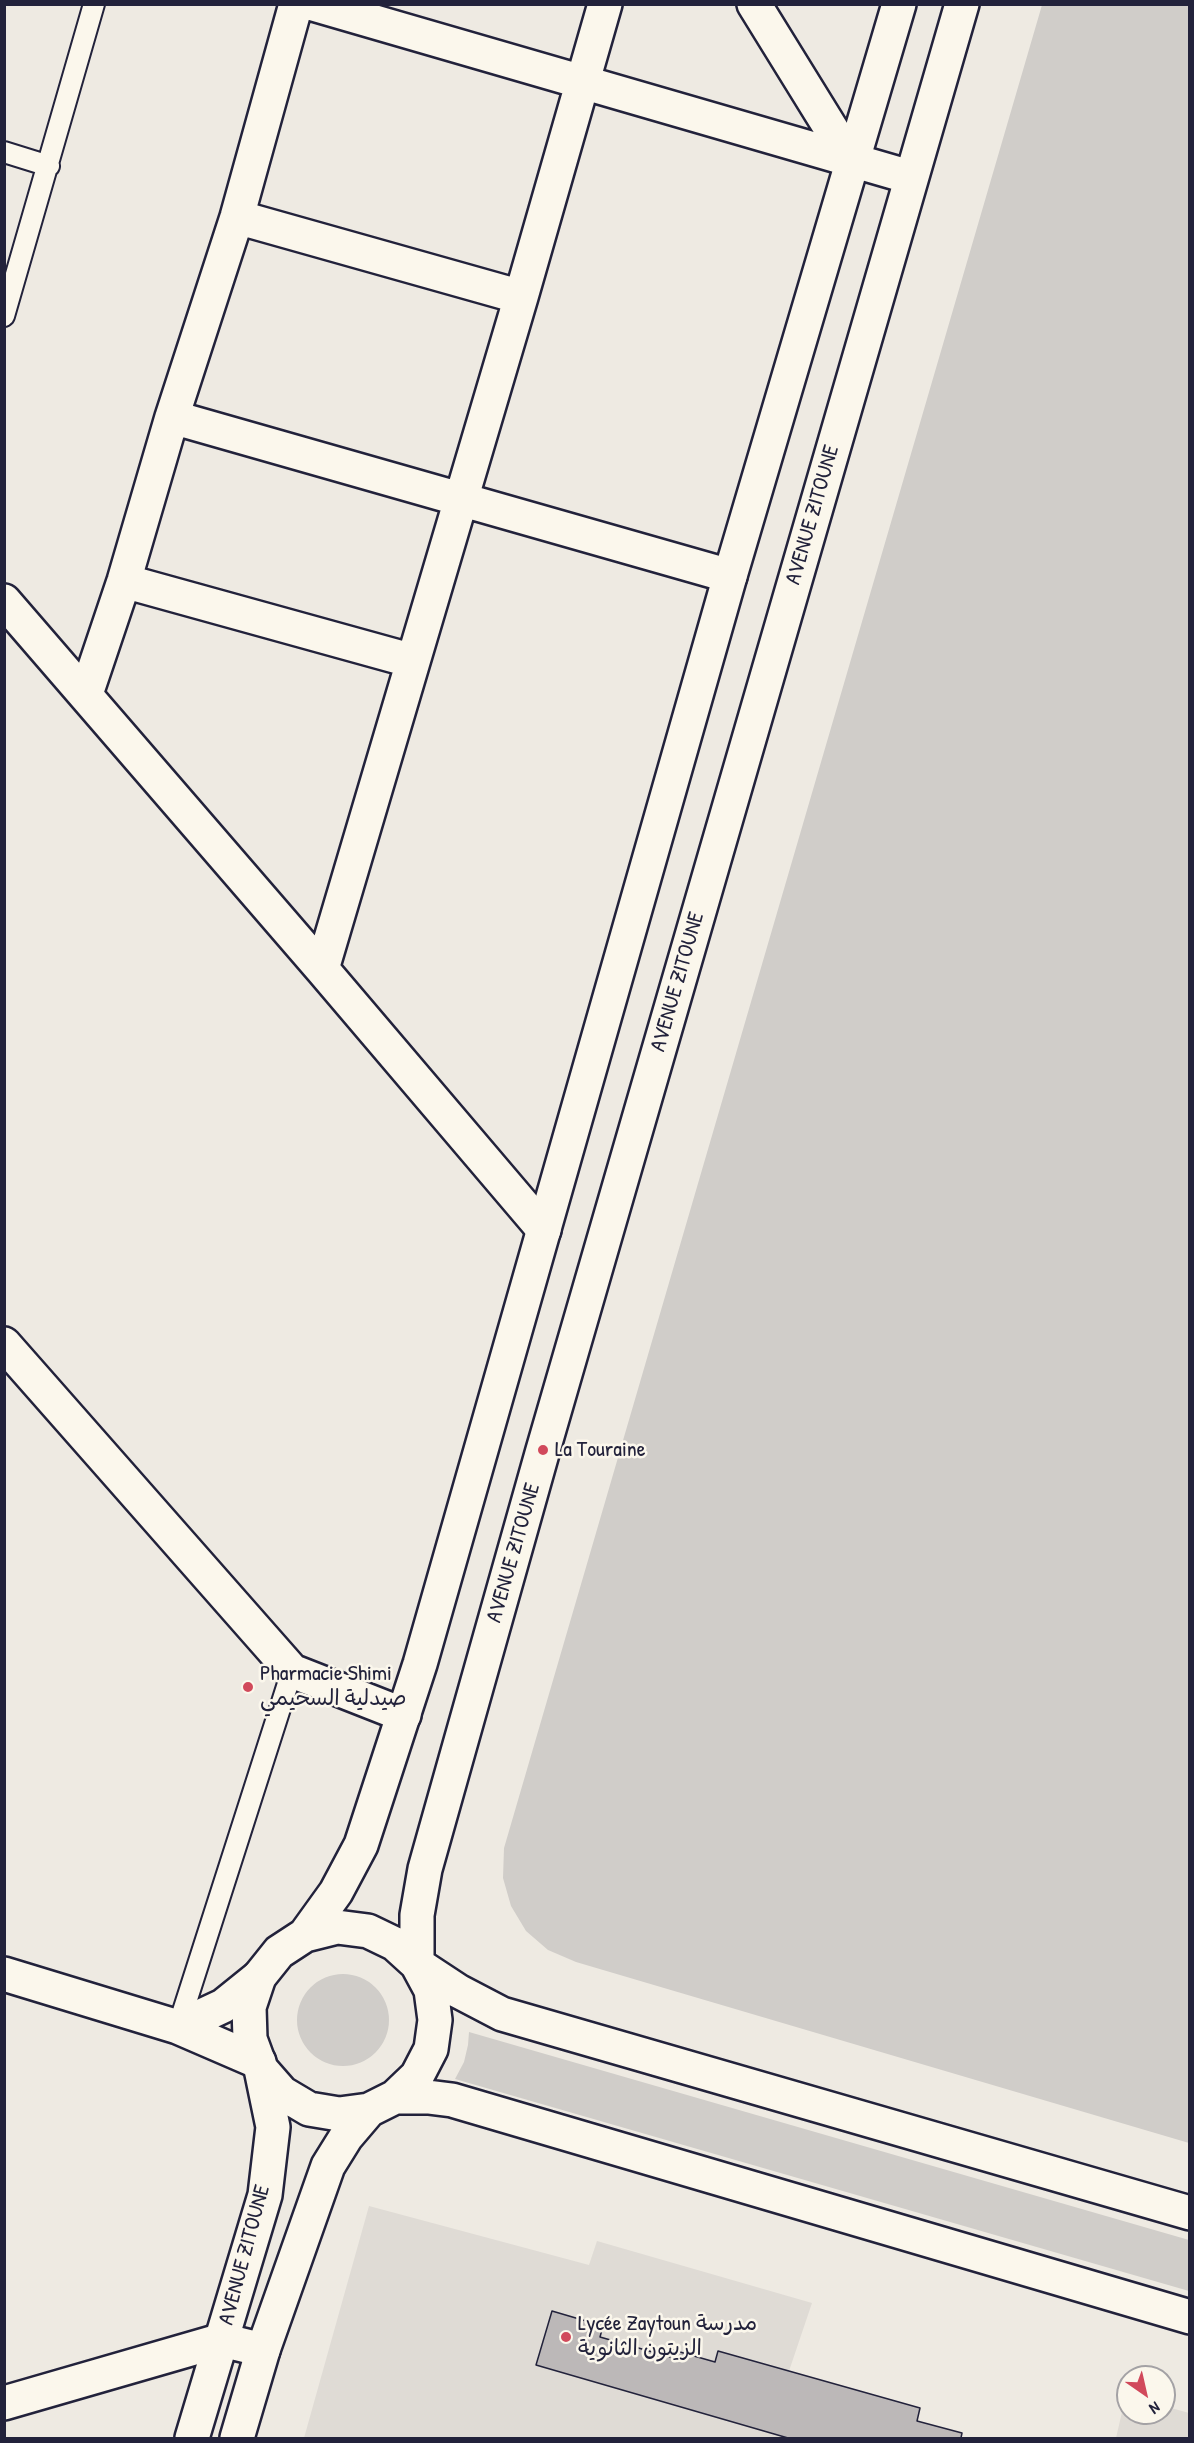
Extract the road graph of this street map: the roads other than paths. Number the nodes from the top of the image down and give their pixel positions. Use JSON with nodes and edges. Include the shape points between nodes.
{"nodes":[{"id":1,"x":94,"y":4,"type":"edge"},
{"id":2,"x":296,"y":4,"type":"edge"},
{"id":3,"x":313,"y":4,"type":"edge"},
{"id":4,"x":605,"y":4,"type":"edge"},
{"id":5,"x":754,"y":4,"type":"edge"},
{"id":6,"x":899,"y":4,"type":"edge"},
{"id":7,"x":962,"y":4,"type":"edge"},
{"id":8,"x":582,"y":83,"type":"junction"},
{"id":9,"x":4,"y":152,"type":"edge"},
{"id":10,"x":851,"y":161,"type":"junction"},
{"id":11,"x":49,"y":166,"type":"junction"},
{"id":12,"x":910,"y":177,"type":"junction"},
{"id":13,"x":237,"y":217,"type":"junction"},
{"id":14,"x":521,"y":297,"type":"junction"},
{"id":15,"x":4,"y":316,"type":"edge"},
{"id":16,"x":172,"y":417,"type":"junction"},
{"id":17,"x":459,"y":500,"type":"junction"},
{"id":18,"x":730,"y":576,"type":"junction"},
{"id":19,"x":124,"y":581,"type":"junction"},
{"id":20,"x":4,"y":601,"type":"edge"},
{"id":21,"x":413,"y":661,"type":"junction"},
{"id":22,"x":86,"y":694,"type":"junction"},
{"id":23,"x":322,"y":969,"type":"junction"},
{"id":24,"x":544,"y":1230,"type":"junction"},
{"id":25,"x":4,"y":1344,"type":"edge"},
{"id":26,"x":292,"y":1671,"type":"junction"},
{"id":27,"x":404,"y":1715,"type":"junction"},
{"id":28,"x":305,"y":1935,"type":"junction"},
{"id":29,"x":417,"y":1964,"type":"junction"},
{"id":30,"x":4,"y":1974,"type":"edge"},
{"id":31,"x":259,"y":1977,"type":"junction"},
{"id":32,"x":178,"y":2027,"type":"junction"},
{"id":33,"x":260,"y":2065,"type":"junction"},
{"id":34,"x":382,"y":2104,"type":"junction"},
{"id":35,"x":1190,"y":2212,"type":"edge"},
{"id":36,"x":1190,"y":2317,"type":"edge"},
{"id":37,"x":222,"y":2340,"type":"junction"},
{"id":38,"x":263,"y":2350,"type":"junction"},
{"id":39,"x":4,"y":2403,"type":"edge"},
{"id":40,"x":192,"y":2439,"type":"edge"},
{"id":41,"x":237,"y":2439,"type":"edge"}],
"edges":[{"from":1,"to":11,"type":"lane"},
{"from":2,"to":13,"type":"main road"},
{"from":3,"to":8,"type":"main road"},
{"from":4,"to":8,"type":"main road"},
{"from":5,"to":10,"type":"main road"},
{"from":6,"to":10,"type":"main road"},
{"from":7,"to":12,"type":"main road","name":"AVENUE ZITOUNE"},
{"from":8,"to":10,"type":"main road"},
{"from":8,"to":14,"type":"main road"},
{"from":9,"to":11,"type":"lane"},
{"from":10,"to":12,"type":"main road"},
{"from":10,"to":18,"type":"main road"},
{"from":11,"to":15,"type":"lane"},
{"from":12,"to":29,"type":"main road","name":"AVENUE ZITOUNE","via":[[431,1846],[417,1915]]},
{"from":13,"to":14,"type":"main road"},
{"from":13,"to":16,"type":"main road"},
{"from":14,"to":17,"type":"main road"},
{"from":16,"to":17,"type":"main road"},
{"from":16,"to":19,"type":"main road"},
{"from":17,"to":18,"type":"main road"},
{"from":17,"to":21,"type":"main road"},
{"from":18,"to":24,"type":"main road"},
{"from":19,"to":21,"type":"main road"},
{"from":19,"to":22,"type":"main road"},
{"from":20,"to":22,"type":"main road"},
{"from":21,"to":23,"type":"main road"},
{"from":22,"to":23,"type":"main road"},
{"from":23,"to":24,"type":"main road"},
{"from":24,"to":27,"type":"main road"},
{"from":25,"to":26,"type":"main road"},
{"from":26,"to":27,"type":"main road"},
{"from":26,"to":32,"type":"lane"},
{"from":27,"to":28,"type":"main road","via":[[361,1845],[336,1892]]},
{"from":28,"to":29,"type":"main road","via":[[337,1928],[368,1931],[395,1944]]},
{"from":28,"to":31,"type":"main road","via":[[279,1952]]},
{"from":29,"to":34,"type":"main road","via":[[431,1990],[435,2020],[431,2049],[417,2076]]},
{"from":29,"to":35,"type":"main road","via":[[502,2014]]},
{"from":30,"to":32,"type":"main road"},
{"from":31,"to":32,"type":"main road","via":[[223,2006]]},
{"from":31,"to":33,"type":"main road","via":[[249,2007],[250,2039]]},
{"from":32,"to":33,"type":"main road"},
{"from":33,"to":34,"type":"main road","via":[[282,2093],[309,2109],[339,2114]]},
{"from":33,"to":37,"type":"main road","name":"AVENUE ZITOUNE","via":[[273,2127],[265,2195]]},
{"from":34,"to":36,"type":"main road","via":[[428,2097],[452,2100]]},
{"from":34,"to":38,"type":"main road","name":"AVENUE ZITOUNE","via":[[346,2138],[328,2166]]},
{"from":37,"to":38,"type":"main road"},
{"from":37,"to":39,"type":"main road"},
{"from":37,"to":40,"type":"main road","name":"AVENUE ZITOUNE"},
{"from":38,"to":41,"type":"main road","name":"AVENUE ZITOUNE"}]}
